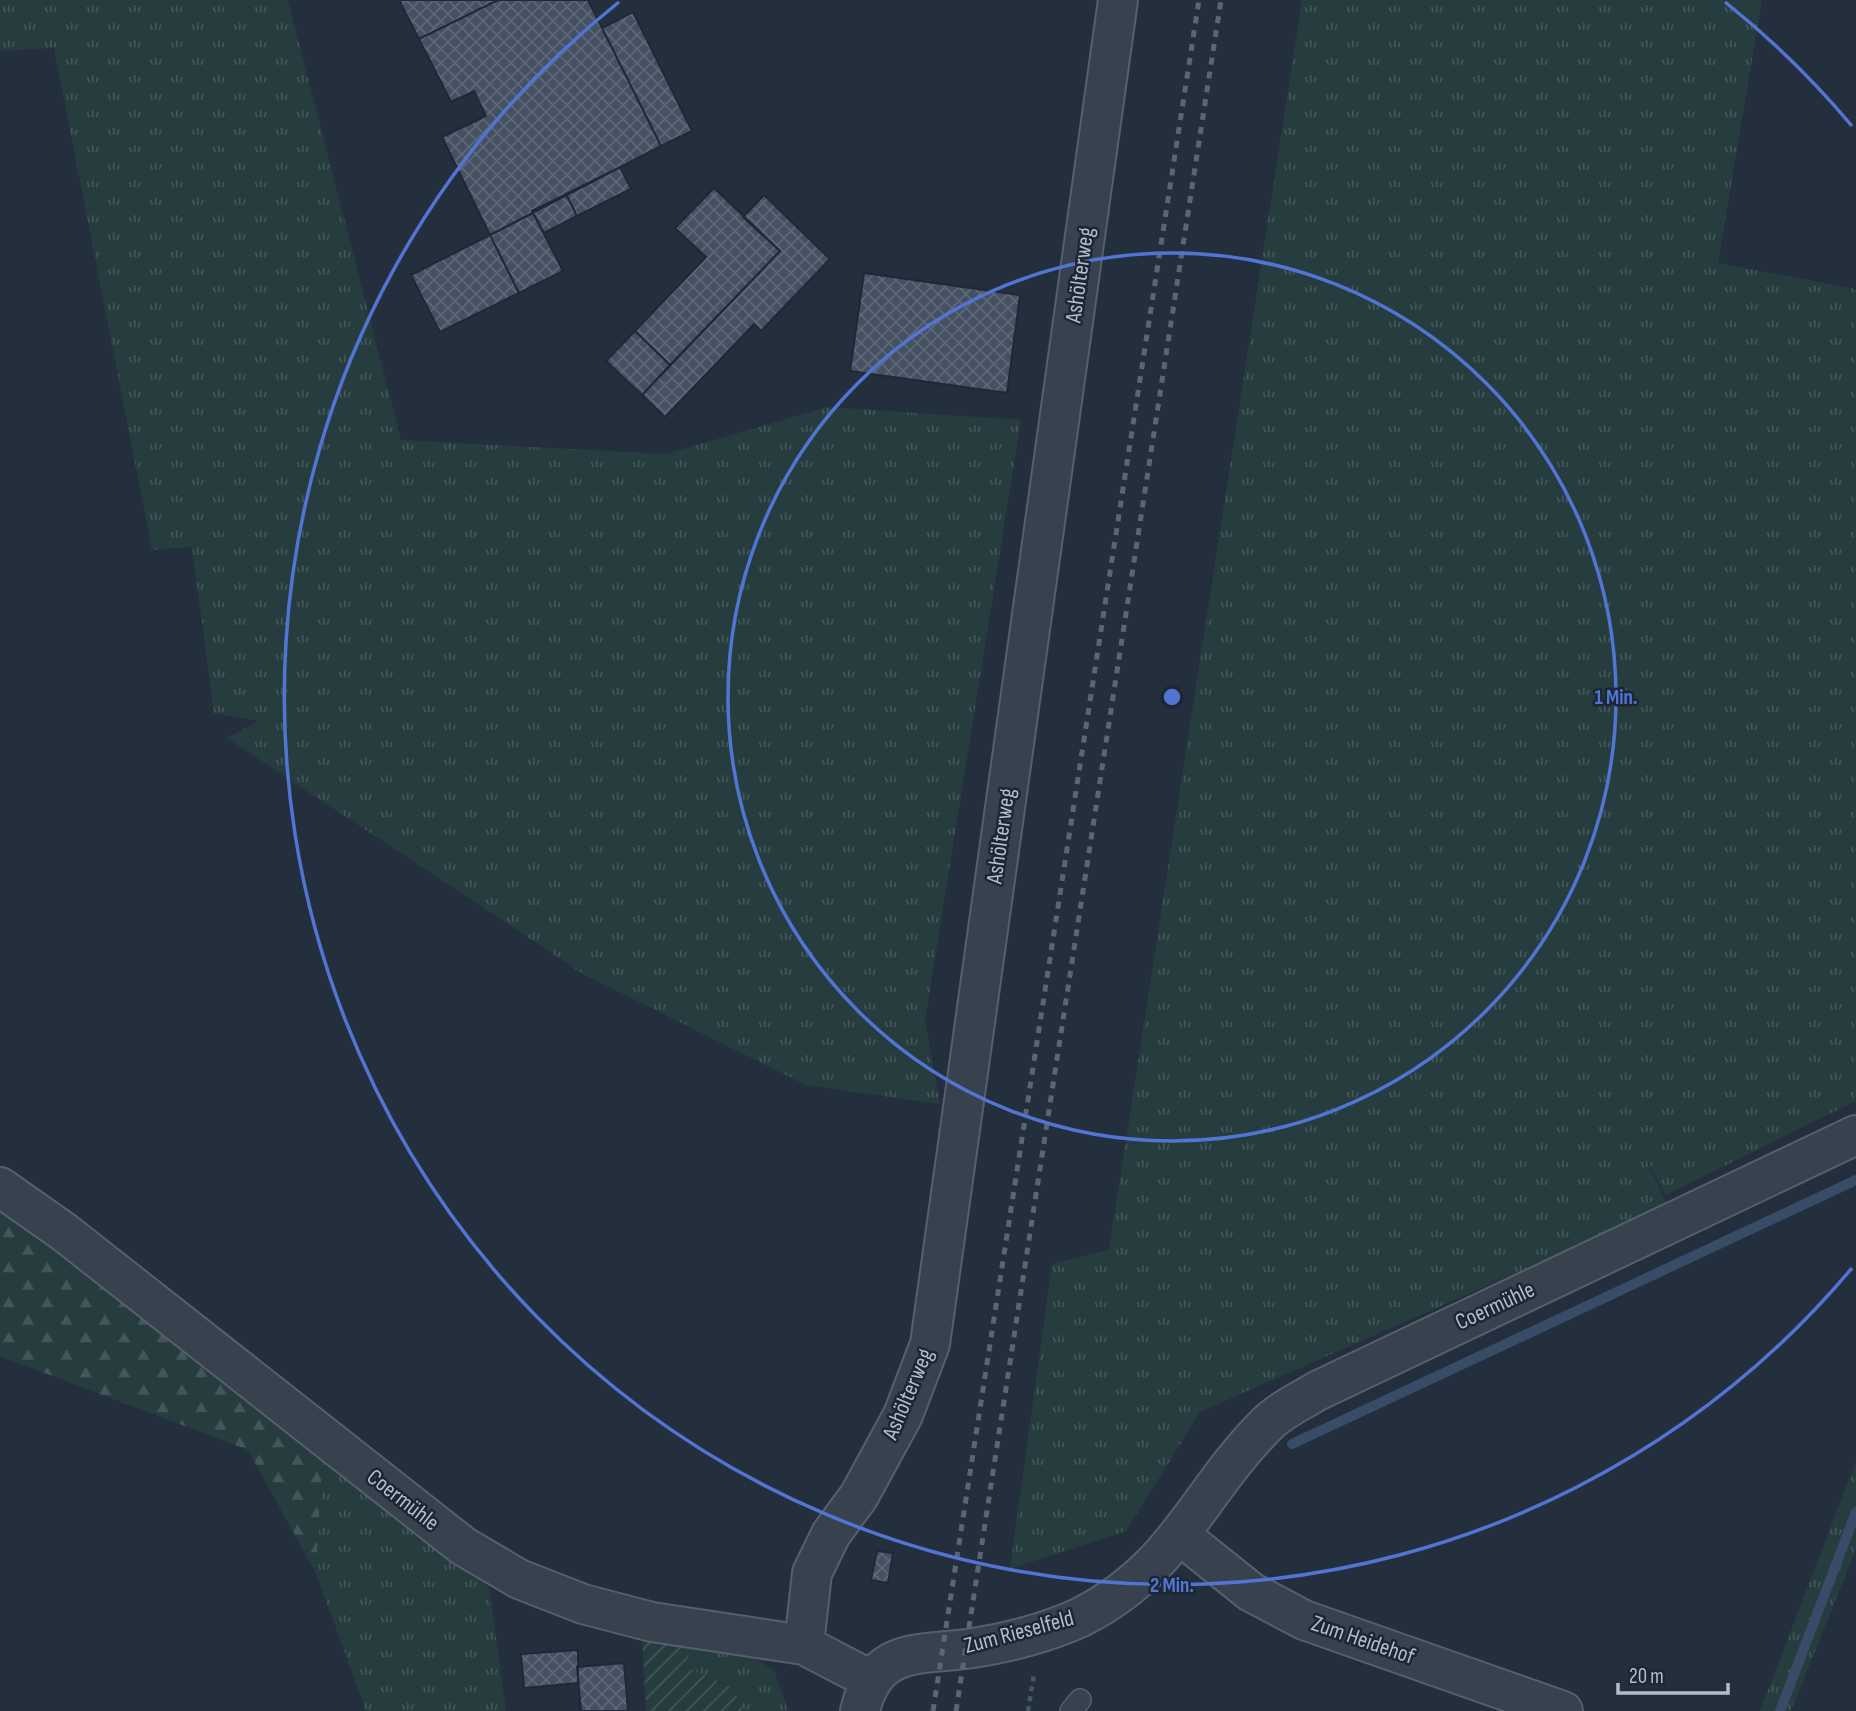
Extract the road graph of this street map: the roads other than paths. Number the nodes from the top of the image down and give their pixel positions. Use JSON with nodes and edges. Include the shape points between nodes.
{"nodes":[{"id":1,"x":1118,"y":0,"type":"edge"},
{"id":2,"x":1856,"y":1135,"type":"edge"},
{"id":3,"x":0,"y":1187,"type":"edge"},
{"id":4,"x":1181,"y":1536,"type":"junction"},
{"id":5,"x":804,"y":1645,"type":"junction"},
{"id":6,"x":865,"y":1696,"type":"edge"},
{"id":7,"x":1563,"y":1711,"type":"edge"}],
"edges":[{"from":1,"to":5,"type":"street","name":"Ashölterweg","via":[[930,1344],[904,1415],[812,1573]]},
{"from":2,"to":4,"type":"street","name":"Coermühle","via":[[1317,1391],[1270,1422]]},
{"from":3,"to":5,"type":"street","name":"Coermühle","via":[[64,1231],[452,1538],[519,1579],[583,1604],[652,1622]]},
{"from":4,"to":6,"type":"street","name":"Zum Rieselfeld","via":[[1125,1590],[1078,1618],[976,1648],[916,1654],[886,1665]]},
{"from":4,"to":7,"type":"street","name":"Zum Heidehof","via":[[1251,1592],[1304,1620]]},
{"from":5,"to":6,"type":"street","name":"Coermühle"}]}
